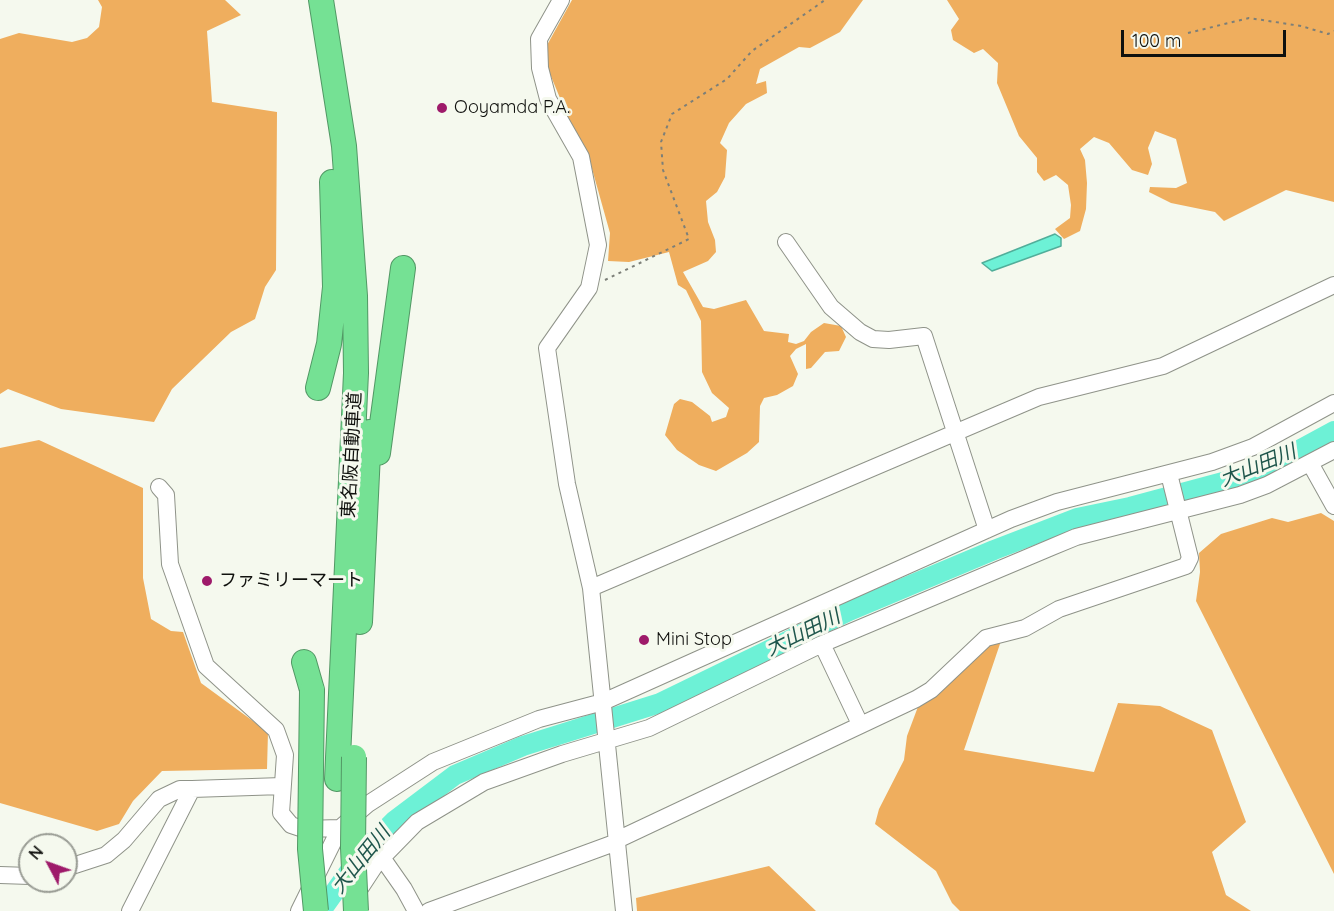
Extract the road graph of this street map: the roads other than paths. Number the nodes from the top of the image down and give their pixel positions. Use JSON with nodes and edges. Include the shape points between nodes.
{"nodes":[{"id":1,"x":321,"y":0,"type":"edge"},
{"id":2,"x":338,"y":0,"type":"edge"},
{"id":3,"x":561,"y":0,"type":"edge"},
{"id":4,"x":786,"y":242,"type":"dead end"},
{"id":5,"x":403,"y":268,"type":"dead end"},
{"id":6,"x":1334,"y":285,"type":"edge"},
{"id":7,"x":318,"y":388,"type":"dead end"},
{"id":8,"x":1334,"y":403,"type":"edge"},
{"id":9,"x":953,"y":432,"type":"junction"},
{"id":10,"x":1334,"y":450,"type":"edge"},
{"id":11,"x":1310,"y":463,"type":"junction"},
{"id":12,"x":1169,"y":474,"type":"junction"},
{"id":13,"x":159,"y":487,"type":"dead end"},
{"id":14,"x":1334,"y":506,"type":"edge"},
{"id":15,"x":367,"y":507,"type":"junction"},
{"id":16,"x":1179,"y":513,"type":"junction"},
{"id":17,"x":987,"y":530,"type":"junction"},
{"id":18,"x":591,"y":588,"type":"junction"},
{"id":19,"x":822,"y":644,"type":"junction"},
{"id":20,"x":304,"y":662,"type":"dead end"},
{"id":21,"x":604,"y":704,"type":"junction"},
{"id":22,"x":860,"y":724,"type":"junction"},
{"id":23,"x":607,"y":739,"type":"junction"},
{"id":24,"x":282,"y":786,"type":"junction"},
{"id":25,"x":192,"y":789,"type":"junction"},
{"id":26,"x":340,"y":828,"type":"junction"},
{"id":27,"x":617,"y":841,"type":"junction"},
{"id":28,"x":382,"y":859,"type":"junction"},
{"id":29,"x":78,"y":864,"type":"edge"},
{"id":30,"x":0,"y":875,"type":"edge"},
{"id":31,"x":18,"y":876,"type":"edge"},
{"id":32,"x":130,"y":911,"type":"edge"},
{"id":33,"x":299,"y":911,"type":"edge"},
{"id":34,"x":316,"y":911,"type":"edge"},
{"id":35,"x":339,"y":911,"type":"edge"},
{"id":36,"x":345,"y":911,"type":"edge"},
{"id":37,"x":356,"y":911,"type":"edge"},
{"id":38,"x":416,"y":911,"type":"edge"},
{"id":39,"x":429,"y":911,"type":"edge"},
{"id":40,"x":624,"y":911,"type":"edge"}],
"edges":[{"from":1,"to":7,"type":"highway","via":[[335,287],[329,344]]},
{"from":1,"to":35,"type":"highway","name":"東名阪自動車道","via":[[344,146],[355,297],[356,373],[337,779]]},
{"from":2,"to":15,"type":"highway","name":"東名阪自動車道","via":[[360,142],[371,282]]},
{"from":3,"to":18,"type":"street","via":[[539,39],[540,68],[548,99],[581,157],[598,245],[589,288],[547,348],[567,484]]},
{"from":4,"to":9,"type":"street","via":[[831,307],[860,332],[881,339],[924,336]]},
{"from":5,"to":15,"type":"highway","via":[[376,481]]},
{"from":6,"to":9,"type":"street","via":[[1163,366],[1039,397]]},
{"from":8,"to":12,"type":"street","via":[[1253,447]]},
{"from":9,"to":17,"type":"street"},
{"from":9,"to":18,"type":"street"},
{"from":10,"to":11,"type":"street"},
{"from":11,"to":14,"type":"street"},
{"from":11,"to":16,"type":"street","via":[[1268,485]]},
{"from":12,"to":16,"type":"street"},
{"from":12,"to":17,"type":"street","via":[[1057,502]]},
{"from":13,"to":24,"type":"street","via":[[166,495],[170,564],[207,666],[276,730],[285,755]]},
{"from":15,"to":37,"type":"highway","name":"東名阪自動車道","bridge":true,"via":[[354,757]]},
{"from":16,"to":19,"type":"street","via":[[1068,540]]},
{"from":16,"to":22,"type":"street","via":[[1190,558],[1186,566],[1059,609],[1025,628],[986,638],[931,690]]},
{"from":17,"to":21,"type":"street"},
{"from":18,"to":21,"type":"street"},
{"from":19,"to":22,"type":"street"},
{"from":19,"to":23,"type":"street","via":[[687,712],[642,731]]},
{"from":20,"to":34,"type":"highway","bridge":true,"via":[[312,690],[310,849]]},
{"from":21,"to":23,"type":"street"},
{"from":21,"to":26,"type":"street","via":[[539,719],[434,762],[368,804]]},
{"from":22,"to":27,"type":"street"},
{"from":23,"to":27,"type":"street"},
{"from":23,"to":28,"type":"street","via":[[484,782],[417,822]]},
{"from":24,"to":25,"type":"street"},
{"from":24,"to":26,"type":"street","via":[[281,813],[291,825],[303,829]]},
{"from":25,"to":29,"type":"street","via":[[180,789],[159,799],[106,855]]},
{"from":25,"to":32,"type":"street"},
{"from":26,"to":33,"type":"street"},
{"from":27,"to":39,"type":"street"},
{"from":27,"to":40,"type":"street"},
{"from":28,"to":36,"type":"street"},
{"from":28,"to":38,"type":"street"},
{"from":30,"to":31,"type":"street"}]}
